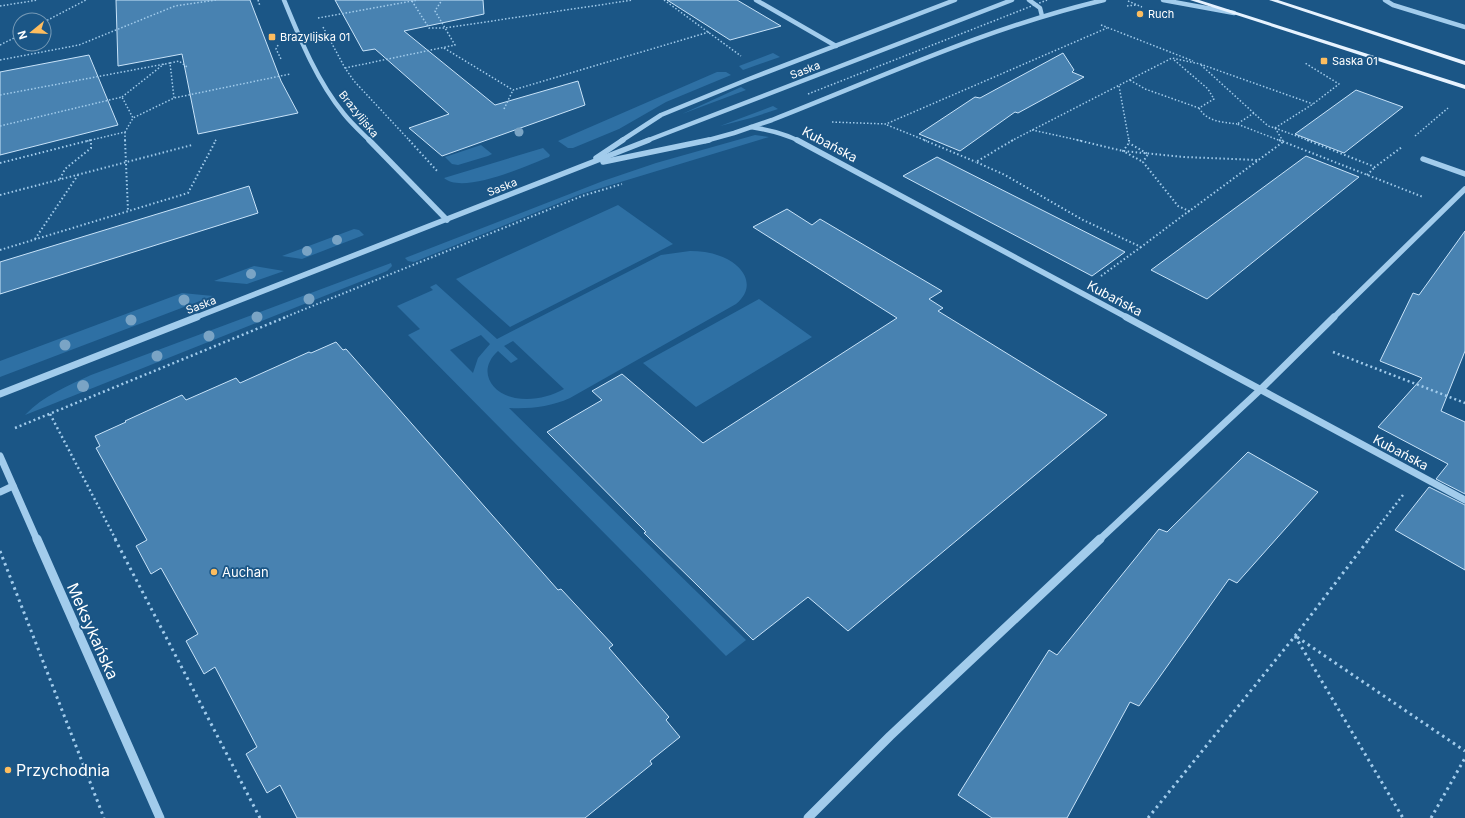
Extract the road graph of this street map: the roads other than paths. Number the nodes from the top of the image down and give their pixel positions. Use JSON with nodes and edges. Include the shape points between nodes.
{"nodes":[{"id":1,"x":284,"y":0,"type":"edge"},
{"id":2,"x":756,"y":0,"type":"edge"},
{"id":3,"x":955,"y":0,"type":"edge"},
{"id":4,"x":1012,"y":0,"type":"edge"},
{"id":5,"x":1029,"y":0,"type":"edge"},
{"id":6,"x":1104,"y":0,"type":"edge"},
{"id":7,"x":1163,"y":0,"type":"edge"},
{"id":8,"x":1193,"y":0,"type":"edge"},
{"id":9,"x":1272,"y":0,"type":"edge"},
{"id":10,"x":1385,"y":0,"type":"edge"},
{"id":11,"x":1237,"y":14,"type":"junction"},
{"id":12,"x":1042,"y":16,"type":"junction"},
{"id":13,"x":1465,"y":27,"type":"edge"},
{"id":14,"x":836,"y":46,"type":"junction"},
{"id":15,"x":1465,"y":63,"type":"edge"},
{"id":16,"x":1465,"y":87,"type":"edge"},
{"id":17,"x":751,"y":127,"type":"junction"},
{"id":18,"x":1423,"y":159,"type":"dead end"},
{"id":19,"x":584,"y":165,"type":"junction"},
{"id":20,"x":1465,"y":174,"type":"edge"},
{"id":21,"x":1465,"y":188,"type":"edge"},
{"id":22,"x":448,"y":220,"type":"junction"},
{"id":23,"x":1260,"y":390,"type":"junction"},
{"id":24,"x":0,"y":394,"type":"edge"},
{"id":25,"x":0,"y":456,"type":"edge"},
{"id":26,"x":13,"y":486,"type":"junction"},
{"id":27,"x":0,"y":492,"type":"edge"},
{"id":28,"x":1465,"y":500,"type":"edge"},
{"id":29,"x":160,"y":818,"type":"edge"},
{"id":30,"x":808,"y":818,"type":"edge"}],
"edges":[{"from":1,"to":22,"type":"street","name":"Brazylijska","via":[[302,44],[344,114]]},
{"from":2,"to":14,"type":"street"},
{"from":3,"to":14,"type":"street"},
{"from":4,"to":19,"type":"street","name":"Saska"},
{"from":5,"to":12,"type":"street","via":[[1040,8]]},
{"from":6,"to":12,"type":"street"},
{"from":7,"to":11,"type":"street"},
{"from":8,"to":11,"type":"main road"},
{"from":9,"to":15,"type":"main road"},
{"from":10,"to":13,"type":"street","via":[[1393,5]]},
{"from":11,"to":16,"type":"main road"},
{"from":12,"to":17,"type":"street","via":[[972,40]]},
{"from":14,"to":19,"type":"street","via":[[749,78],[661,115]]},
{"from":17,"to":19,"type":"street","via":[[680,147]]},
{"from":17,"to":23,"type":"street","name":"Kubańska","via":[[787,135]]},
{"from":18,"to":20,"type":"street"},
{"from":19,"to":22,"type":"street","name":"Saska"},
{"from":21,"to":23,"type":"street"},
{"from":22,"to":24,"type":"street","name":"Saska"},
{"from":23,"to":28,"type":"street","name":"Kubańska"},
{"from":23,"to":30,"type":"street","via":[[896,731]]},
{"from":25,"to":26,"type":"street","name":"Meksykańska"},
{"from":26,"to":27,"type":"street"},
{"from":26,"to":29,"type":"street","name":"Meksykańska"}]}
